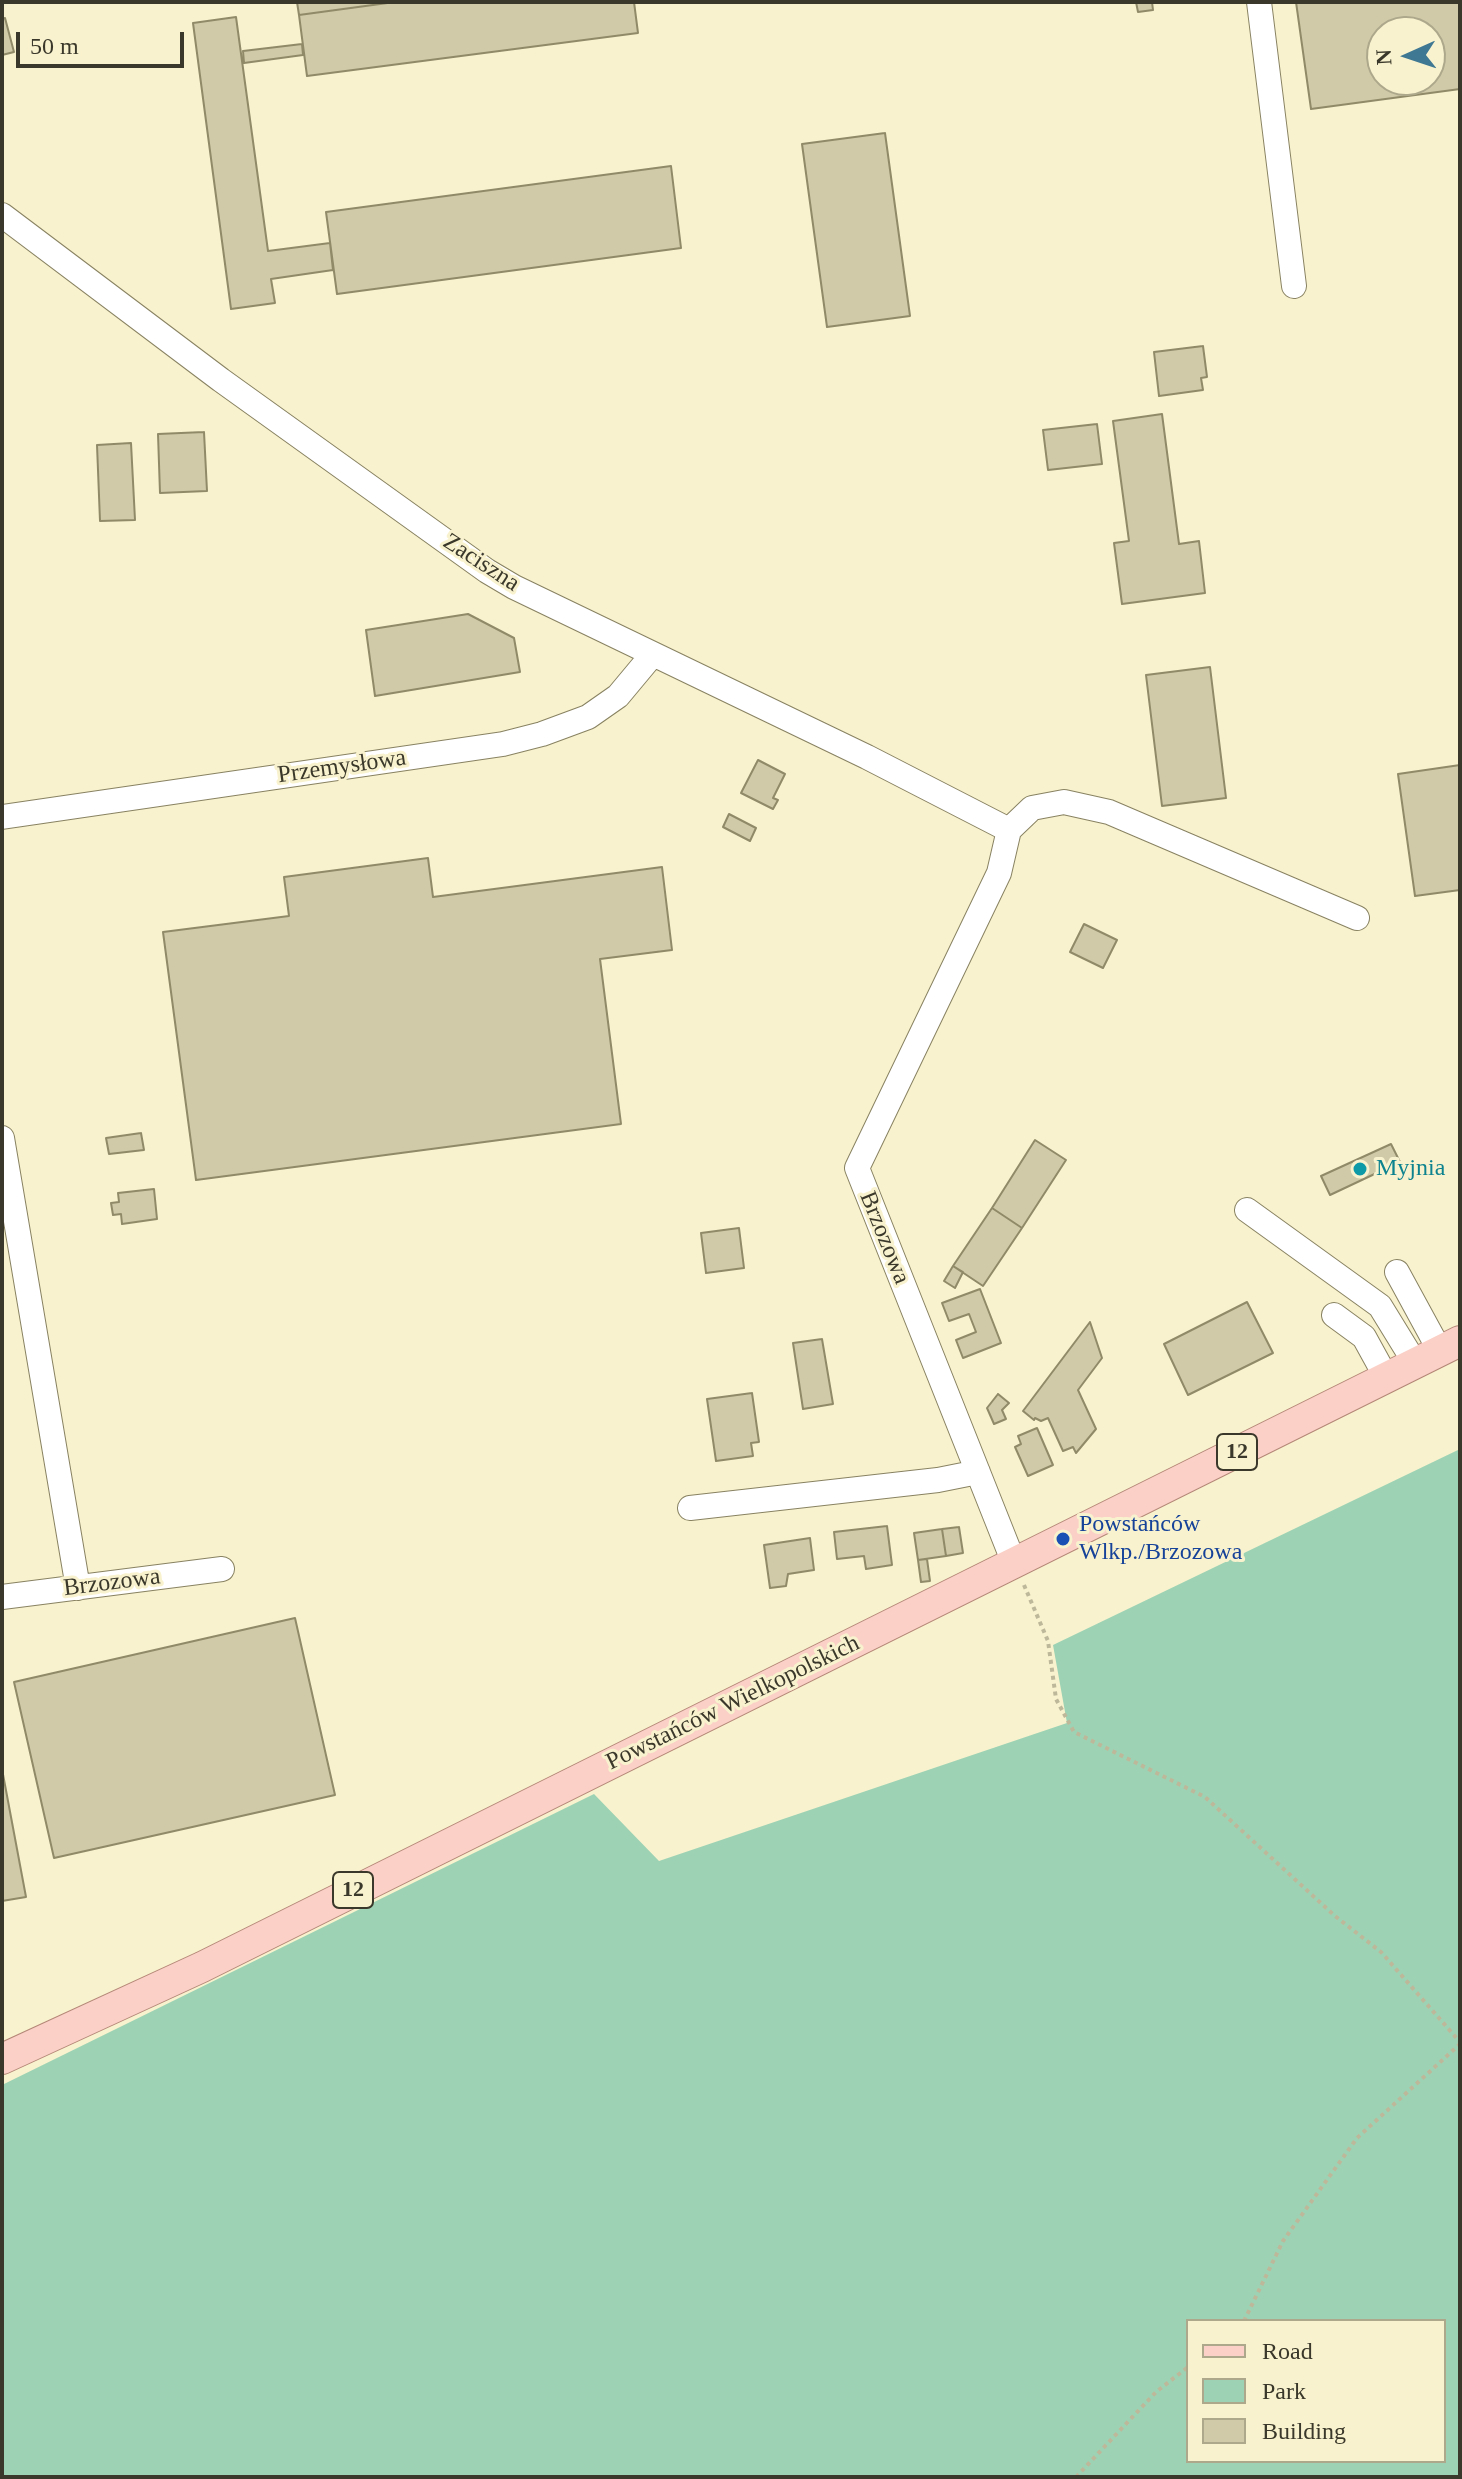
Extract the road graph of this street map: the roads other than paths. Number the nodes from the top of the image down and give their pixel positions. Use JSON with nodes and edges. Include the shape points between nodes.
{"nodes":[{"id":1,"x":1259,"y":2,"type":"edge"},
{"id":2,"x":2,"y":215,"type":"edge"},
{"id":3,"x":1294,"y":286,"type":"dead end"},
{"id":4,"x":653,"y":654,"type":"junction"},
{"id":5,"x":2,"y":817,"type":"edge"},
{"id":6,"x":1009,"y":830,"type":"junction"},
{"id":7,"x":1357,"y":918,"type":"dead end"},
{"id":8,"x":2,"y":1138,"type":"edge"},
{"id":9,"x":1247,"y":1210,"type":"dead end"},
{"id":10,"x":1397,"y":1272,"type":"dead end"},
{"id":11,"x":1334,"y":1315,"type":"dead end"},
{"id":12,"x":1438,"y":1352,"type":"edge"},
{"id":13,"x":1386,"y":1377,"type":"junction"},
{"id":14,"x":978,"y":1472,"type":"junction"},
{"id":15,"x":690,"y":1508,"type":"dead end"},
{"id":16,"x":1014,"y":1563,"type":"junction"},
{"id":17,"x":222,"y":1569,"type":"dead end"},
{"id":18,"x":78,"y":1588,"type":"junction"},
{"id":19,"x":2,"y":1597,"type":"edge"},
{"id":20,"x":2,"y":2059,"type":"edge"}],
"edges":[{"from":1,"to":3,"type":"street"},
{"from":2,"to":4,"type":"street","name":"Zaciszna","via":[[487,571]]},
{"from":4,"to":5,"type":"street","name":"Przemysłowa","via":[[618,696],[588,717],[503,744]]},
{"from":4,"to":6,"type":"street","name":"Zaciszna"},
{"from":6,"to":7,"type":"street","via":[[1032,808],[1064,802],[1109,812]]},
{"from":6,"to":14,"type":"street","name":"Brzozowa","via":[[999,873],[857,1168]]},
{"from":8,"to":18,"type":"street"},
{"from":9,"to":12,"type":"street"},
{"from":10,"to":12,"type":"street"},
{"from":11,"to":13,"type":"street","via":[[1364,1337]]},
{"from":12,"to":13,"type":"main road","name":"Powstańców Wielkopolskich","number":"12"},
{"from":13,"to":16,"type":"main road","name":"Powstańców Wielkopolskich","number":"12"},
{"from":14,"to":15,"type":"street"},
{"from":14,"to":16,"type":"street","name":"Brzozowa"},
{"from":16,"to":20,"type":"main road","name":"Powstańców Wielkopolskich","number":"12","via":[[202,1967]]},
{"from":17,"to":18,"type":"street","name":"Brzozowa"},
{"from":18,"to":19,"type":"street","name":"Brzozowa"}]}
